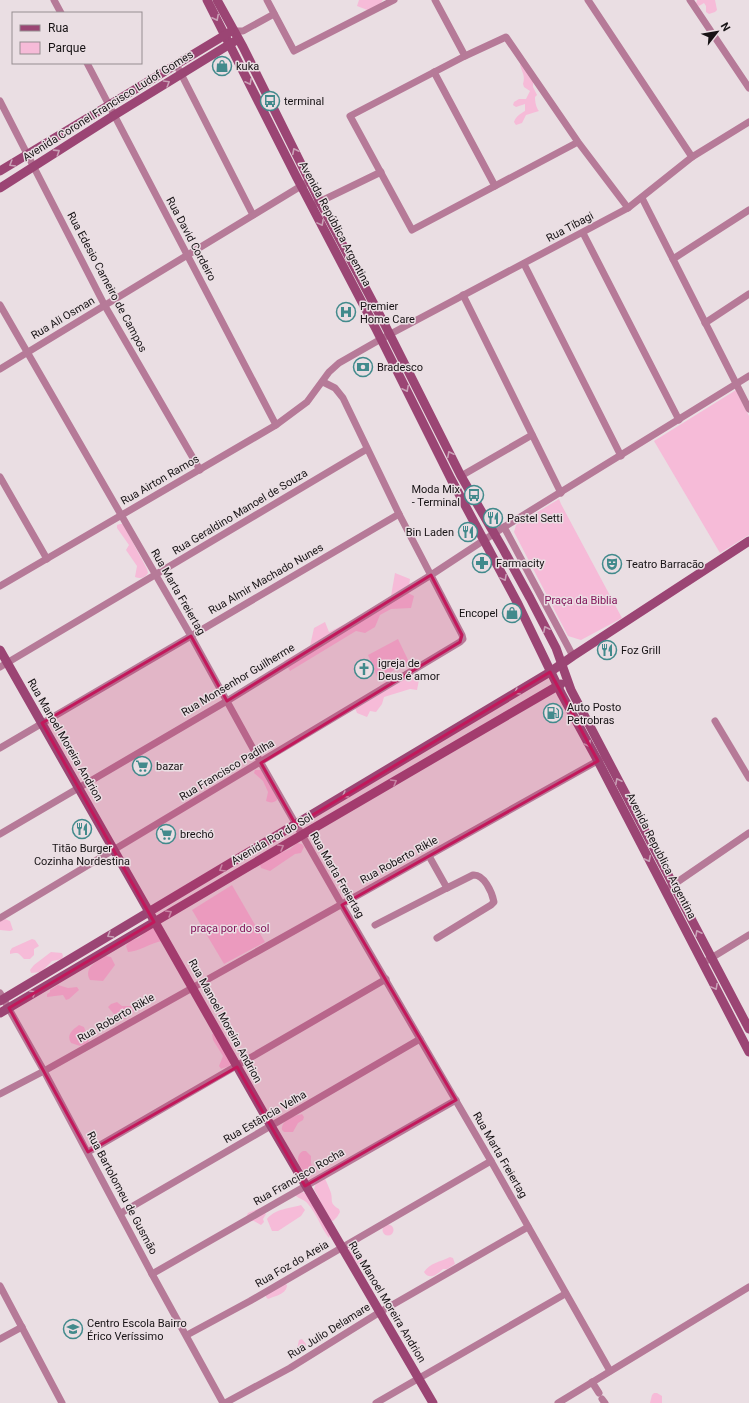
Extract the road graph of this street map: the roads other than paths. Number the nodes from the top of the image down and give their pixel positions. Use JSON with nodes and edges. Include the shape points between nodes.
{"nodes":[{"id":1,"x":54,"y":0,"type":"edge"},
{"id":2,"x":207,"y":0,"type":"edge"},
{"id":3,"x":217,"y":0,"type":"edge"},
{"id":4,"x":267,"y":0,"type":"edge"},
{"id":5,"x":394,"y":0,"type":"edge"},
{"id":6,"x":435,"y":0,"type":"edge"},
{"id":7,"x":588,"y":0,"type":"edge"},
{"id":8,"x":690,"y":0,"type":"edge"},
{"id":9,"x":60,"y":12,"type":"edge"},
{"id":10,"x":274,"y":14,"type":"junction"},
{"id":11,"x":238,"y":33,"type":"junction"},
{"id":12,"x":225,"y":35,"type":"junction"},
{"id":13,"x":230,"y":44,"type":"junction"},
{"id":14,"x":464,"y":56,"type":"junction"},
{"id":15,"x":87,"y":64,"type":"edge"},
{"id":16,"x":176,"y":64,"type":"junction"},
{"id":17,"x":434,"y":72,"type":"junction"},
{"id":18,"x":181,"y":74,"type":"junction"},
{"id":19,"x":749,"y":88,"type":"edge"},
{"id":20,"x":0,"y":101,"type":"edge"},
{"id":21,"x":108,"y":106,"type":"junction"},
{"id":22,"x":113,"y":116,"type":"junction"},
{"id":23,"x":749,"y":122,"type":"edge"},
{"id":24,"x":578,"y":142,"type":"junction"},
{"id":25,"x":27,"y":154,"type":"junction"},
{"id":26,"x":692,"y":157,"type":"junction"},
{"id":27,"x":34,"y":166,"type":"junction"},
{"id":28,"x":0,"y":170,"type":"edge"},
{"id":29,"x":381,"y":172,"type":"junction"},
{"id":30,"x":310,"y":181,"type":"junction"},
{"id":31,"x":301,"y":186,"type":"junction"},
{"id":32,"x":495,"y":186,"type":"junction"},
{"id":33,"x":0,"y":188,"type":"edge"},
{"id":34,"x":642,"y":198,"type":"junction"},
{"id":35,"x":316,"y":204,"type":"junction"},
{"id":36,"x":628,"y":208,"type":"junction"},
{"id":37,"x":749,"y":210,"type":"edge"},
{"id":38,"x":253,"y":215,"type":"junction"},
{"id":39,"x":583,"y":233,"type":"junction"},
{"id":40,"x":187,"y":255,"type":"junction"},
{"id":41,"x":673,"y":259,"type":"junction"},
{"id":42,"x":524,"y":264,"type":"junction"},
{"id":43,"x":749,"y":294,"type":"edge"},
{"id":44,"x":463,"y":295,"type":"junction"},
{"id":45,"x":0,"y":305,"type":"edge"},
{"id":46,"x":104,"y":306,"type":"junction"},
{"id":47,"x":705,"y":323,"type":"junction"},
{"id":48,"x":385,"y":337,"type":"junction"},
{"id":49,"x":27,"y":353,"type":"junction"},
{"id":50,"x":0,"y":370,"type":"edge"},
{"id":51,"x":749,"y":376,"type":"edge"},
{"id":52,"x":323,"y":382,"type":"junction"},
{"id":53,"x":736,"y":385,"type":"junction"},
{"id":54,"x":749,"y":409,"type":"edge"},
{"id":55,"x":679,"y":420,"type":"junction"},
{"id":56,"x":276,"y":425,"type":"junction"},
{"id":57,"x":532,"y":435,"type":"junction"},
{"id":58,"x":368,"y":449,"type":"junction"},
{"id":59,"x":621,"y":456,"type":"junction"},
{"id":60,"x":200,"y":470,"type":"junction"},
{"id":61,"x":0,"y":476,"type":"edge"},
{"id":62,"x":461,"y":476,"type":"junction"},
{"id":63,"x":561,"y":493,"type":"junction"},
{"id":64,"x":399,"y":514,"type":"junction"},
{"id":65,"x":122,"y":515,"type":"junction"},
{"id":66,"x":504,"y":528,"type":"junction"},
{"id":67,"x":494,"y":534,"type":"junction"},
{"id":68,"x":484,"y":540,"type":"junction"},
{"id":69,"x":749,"y":541,"type":"edge"},
{"id":70,"x":47,"y":559,"type":"junction"},
{"id":71,"x":156,"y":575,"type":"junction"},
{"id":72,"x":431,"y":575,"type":"junction"},
{"id":73,"x":0,"y":586,"type":"edge"},
{"id":74,"x":190,"y":636,"type":"junction"},
{"id":75,"x":0,"y":650,"type":"edge"},
{"id":76,"x":573,"y":656,"type":"junction"},
{"id":77,"x":4,"y":664,"type":"edge"},
{"id":78,"x":562,"y":664,"type":"junction"},
{"id":79,"x":550,"y":672,"type":"junction"},
{"id":80,"x":566,"y":681,"type":"junction"},
{"id":81,"x":558,"y":687,"type":"junction"},
{"id":82,"x":227,"y":701,"type":"junction"},
{"id":83,"x":715,"y":721,"type":"dead end"},
{"id":84,"x":42,"y":724,"type":"junction"},
{"id":85,"x":0,"y":748,"type":"edge"},
{"id":86,"x":602,"y":759,"type":"junction"},
{"id":87,"x":261,"y":763,"type":"junction"},
{"id":88,"x":749,"y":778,"type":"edge"},
{"id":89,"x":78,"y":787,"type":"junction"},
{"id":90,"x":296,"y":825,"type":"junction"},
{"id":91,"x":749,"y":833,"type":"edge"},
{"id":92,"x":0,"y":834,"type":"edge"},
{"id":93,"x":302,"y":835,"type":"junction"},
{"id":94,"x":114,"y":850,"type":"junction"},
{"id":95,"x":429,"y":856,"type":"junction"},
{"id":96,"x":447,"y":888,"type":"junction"},
{"id":97,"x":669,"y":888,"type":"junction"},
{"id":98,"x":342,"y":904,"type":"junction"},
{"id":99,"x":149,"y":912,"type":"junction"},
{"id":100,"x":0,"y":918,"type":"edge"},
{"id":101,"x":154,"y":922,"type":"junction"},
{"id":102,"x":375,"y":925,"type":"dead end"},
{"id":103,"x":749,"y":935,"type":"edge"},
{"id":104,"x":437,"y":938,"type":"dead end"},
{"id":105,"x":707,"y":961,"type":"junction"},
{"id":106,"x":386,"y":979,"type":"junction"},
{"id":107,"x":192,"y":987,"type":"junction"},
{"id":108,"x":1,"y":997,"type":"edge"},
{"id":109,"x":9,"y":1008,"type":"junction"},
{"id":110,"x":0,"y":1014,"type":"edge"},
{"id":111,"x":749,"y":1029,"type":"edge"},
{"id":112,"x":420,"y":1040,"type":"junction"},
{"id":113,"x":749,"y":1052,"type":"edge"},
{"id":114,"x":237,"y":1067,"type":"junction"},
{"id":115,"x":44,"y":1070,"type":"junction"},
{"id":116,"x":0,"y":1094,"type":"edge"},
{"id":117,"x":456,"y":1100,"type":"junction"},
{"id":118,"x":271,"y":1126,"type":"junction"},
{"id":119,"x":88,"y":1152,"type":"junction"},
{"id":120,"x":491,"y":1161,"type":"junction"},
{"id":121,"x":305,"y":1186,"type":"junction"},
{"id":122,"x":121,"y":1214,"type":"junction"},
{"id":123,"x":528,"y":1227,"type":"junction"},
{"id":124,"x":341,"y":1248,"type":"junction"},
{"id":125,"x":152,"y":1274,"type":"junction"},
{"id":126,"x":0,"y":1286,"type":"edge"},
{"id":127,"x":749,"y":1286,"type":"edge"},
{"id":128,"x":566,"y":1294,"type":"junction"},
{"id":129,"x":380,"y":1312,"type":"junction"},
{"id":130,"x":22,"y":1327,"type":"junction"},
{"id":131,"x":186,"y":1336,"type":"junction"},
{"id":132,"x":0,"y":1339,"type":"edge"},
{"id":133,"x":610,"y":1371,"type":"junction"},
{"id":134,"x":419,"y":1379,"type":"junction"},
{"id":135,"x":592,"y":1382,"type":"junction"},
{"id":136,"x":602,"y":1398,"type":"edge"},
{"id":137,"x":62,"y":1403,"type":"edge"},
{"id":138,"x":224,"y":1403,"type":"edge"},
{"id":139,"x":376,"y":1403,"type":"edge"},
{"id":140,"x":433,"y":1403,"type":"edge"},
{"id":141,"x":558,"y":1403,"type":"edge"}],
"edges":[{"from":1,"to":9,"type":"street"},
{"from":2,"to":12,"type":"street","name":"Avenida República Argentina","one_way":true},
{"from":3,"to":11,"type":"street","name":"Avenida República Argentina"},
{"from":4,"to":10,"type":"street"},
{"from":5,"to":10,"type":"street","via":[[294,51]]},
{"from":6,"to":14,"type":"street"},
{"from":7,"to":26,"type":"street"},
{"from":8,"to":19,"type":"street"},
{"from":10,"to":11,"type":"street"},
{"from":11,"to":12,"type":"street","name":"Avenida Coronel Francisco Ludof Gomes"},
{"from":11,"to":13,"type":"street","name":"Avenida Coronel Francisco Ludof Gomes"},
{"from":30,"to":11,"type":"street","name":"Avenida República Argentina","one_way":true},
{"from":12,"to":13,"type":"street","name":"Avenida República Argentina"},
{"from":12,"to":16,"type":"street","name":"Avenida Coronel Francisco Ludof Gomes"},
{"from":13,"to":18,"type":"street","name":"Avenida Coronel Francisco Ludof Gomes"},
{"from":13,"to":31,"type":"street","name":"Avenida República Argentina","one_way":true},
{"from":14,"to":17,"type":"street"},
{"from":14,"to":24,"type":"street","via":[[506,36]]},
{"from":15,"to":21,"type":"street","name":"Rua David Cordeiro"},
{"from":16,"to":18,"type":"street"},
{"from":16,"to":21,"type":"street","name":"Avenida Coronel Francisco Ludof Gomes"},
{"from":17,"to":29,"type":"street","via":[[350,116]]},
{"from":17,"to":32,"type":"street"},
{"from":22,"to":18,"type":"street","name":"Avenida Coronel Francisco Ludof Gomes","one_way":true},
{"from":18,"to":38,"type":"street"},
{"from":20,"to":25,"type":"street","name":"Rua Edesio Carneiro de Campos"},
{"from":21,"to":22,"type":"street","name":"Rua David Cordeiro"},
{"from":21,"to":25,"type":"street","name":"Avenida Coronel Francisco Ludof Gomes"},
{"from":27,"to":22,"type":"street","name":"Avenida Coronel Francisco Ludof Gomes","one_way":true},
{"from":22,"to":40,"type":"street","name":"Rua David Cordeiro"},
{"from":23,"to":26,"type":"street","name":"Rua Tibagi"},
{"from":24,"to":32,"type":"street"},
{"from":24,"to":36,"type":"street"},
{"from":25,"to":27,"type":"street","name":"Rua Edesio Carneiro de Campos"},
{"from":25,"to":28,"type":"street","name":"Avenida Coronel Francisco Ludof Gomes","one_way":true},
{"from":26,"to":34,"type":"street","name":"Rua Tibagi"},
{"from":27,"to":33,"type":"street","name":"Avenida Coronel Francisco Ludof Gomes"},
{"from":27,"to":46,"type":"street","name":"Rua Edesio Carneiro de Campos"},
{"from":29,"to":32,"type":"street","via":[[412,230]]},
{"from":29,"to":35,"type":"street"},
{"from":30,"to":31,"type":"street","name":"Rua Ali Osman"},
{"from":30,"to":35,"type":"street","name":"Avenida República Argentina"},
{"from":31,"to":35,"type":"street","name":"Avenida República Argentina"},
{"from":31,"to":38,"type":"street","name":"Rua Ali Osman"},
{"from":34,"to":36,"type":"street","name":"Rua Tibagi"},
{"from":34,"to":41,"type":"street"},
{"from":35,"to":48,"type":"street","name":"Avenida República Argentina"},
{"from":36,"to":39,"type":"street","name":"Rua Tibagi"},
{"from":37,"to":41,"type":"street"},
{"from":38,"to":40,"type":"street","name":"Rua Ali Osman"},
{"from":39,"to":42,"type":"street","name":"Rua Tibagi"},
{"from":39,"to":55,"type":"street"},
{"from":40,"to":46,"type":"street","name":"Rua Ali Osman"},
{"from":40,"to":56,"type":"street","name":"Rua David Cordeiro"},
{"from":41,"to":47,"type":"street"},
{"from":42,"to":44,"type":"street","name":"Rua Tibagi"},
{"from":42,"to":59,"type":"street"},
{"from":43,"to":47,"type":"street"},
{"from":44,"to":48,"type":"street","name":"Rua Tibagi"},
{"from":44,"to":57,"type":"street"},
{"from":45,"to":49,"type":"street","name":"Rua Marta Freiertag"},
{"from":46,"to":49,"type":"street","name":"Rua Ali Osman"},
{"from":46,"to":60,"type":"street","name":"Rua Edesio Carneiro de Campos"},
{"from":47,"to":53,"type":"street"},
{"from":48,"to":52,"type":"street","name":"Rua Tibagi","via":[[338,362]]},
{"from":62,"to":48,"type":"street","name":"Avenida República Argentina","one_way":true},
{"from":48,"to":68,"type":"street","name":"Avenida República Argentina","one_way":true,"via":[[451,479]]},
{"from":49,"to":50,"type":"street","name":"Rua Ali Osman"},
{"from":49,"to":65,"type":"street","name":"Rua Marta Freiertag"},
{"from":51,"to":53,"type":"street","name":"Rua Monsenhor Guilherme"},
{"from":52,"to":56,"type":"street","name":"Rua Airton Ramos","via":[[308,402]]},
{"from":52,"to":58,"type":"street","via":[[335,388],[343,398]]},
{"from":53,"to":54,"type":"street"},
{"from":53,"to":55,"type":"street","name":"Rua Monsenhor Guilherme"},
{"from":55,"to":59,"type":"street","name":"Rua Monsenhor Guilherme"},
{"from":56,"to":60,"type":"street","name":"Rua Airton Ramos"},
{"from":57,"to":62,"type":"street"},
{"from":57,"to":63,"type":"street"},
{"from":58,"to":64,"type":"street"},
{"from":58,"to":71,"type":"street","name":"Rua Geraldino Manoel de Souza"},
{"from":59,"to":63,"type":"street","name":"Rua Monsenhor Guilherme"},
{"from":60,"to":65,"type":"street","name":"Rua Airton Ramos"},
{"from":61,"to":70,"type":"street"},
{"from":62,"to":67,"type":"street","name":"Avenida República Argentina"},
{"from":63,"to":66,"type":"street","name":"Rua Monsenhor Guilherme"},
{"from":64,"to":72,"type":"street"},
{"from":64,"to":74,"type":"street","name":"Rua Almir Machado Nunes"},
{"from":65,"to":70,"type":"street","name":"Rua Airton Ramos"},
{"from":65,"to":71,"type":"street","name":"Rua Marta Freiertag"},
{"from":66,"to":67,"type":"street","name":"Rua Monsenhor Guilherme"},
{"from":66,"to":76,"type":"street"},
{"from":67,"to":68,"type":"street","name":"Rua Monsenhor Guilherme"},
{"from":78,"to":67,"type":"street","name":"Avenida República Argentina","one_way":true,"via":[[530,598]]},
{"from":68,"to":72,"type":"street","name":"Rua Monsenhor Guilherme"},
{"from":68,"to":79,"type":"street","name":"Avenida República Argentina","one_way":true},
{"from":69,"to":76,"type":"street","name":"Avenida Por do Sol"},
{"from":70,"to":73,"type":"street","name":"Rua Airton Ramos"},
{"from":71,"to":74,"type":"street","name":"Rua Marta Freiertag"},
{"from":71,"to":77,"type":"street","name":"Rua Geraldino Manoel de Souza"},
{"from":72,"to":82,"type":"street","name":"Rua Monsenhor Guilherme"},
{"from":72,"to":87,"type":"street","name":"Rua Francisco Padilha","via":[[463,639]]},
{"from":74,"to":82,"type":"street","name":"Rua Marta Freiertag"},
{"from":74,"to":84,"type":"street","name":"Rua Almir Machado Nunes"},
{"from":75,"to":77,"type":"street","name":"Rua Manoel Moreira Andrion"},
{"from":76,"to":78,"type":"street","name":"Avenida Por do Sol"},
{"from":77,"to":84,"type":"street","name":"Rua Manoel Moreira Andrion"},
{"from":78,"to":79,"type":"street","name":"Avenida Por do Sol"},
{"from":78,"to":80,"type":"street","name":"Avenida Republica Argentina"},
{"from":79,"to":81,"type":"street","name":"Avenida Republica Argentina"},
{"from":79,"to":90,"type":"street","name":"Avenida Por do Sol","one_way":true},
{"from":80,"to":81,"type":"street","name":"Avenida Por do Sol"},
{"from":80,"to":86,"type":"street","name":"Avenida Republica Argentina"},
{"from":81,"to":86,"type":"street","name":"Avenida Republica Argentina","one_way":true},
{"from":93,"to":81,"type":"street","name":"Avenida Por do Sol","one_way":true},
{"from":82,"to":87,"type":"street","name":"Rua Marta Freiertag"},
{"from":82,"to":89,"type":"street","name":"Rua Monsenhor Guilherme"},
{"from":83,"to":88,"type":"street"},
{"from":84,"to":85,"type":"street","name":"Rua Almir Machado Nunes"},
{"from":84,"to":89,"type":"street","name":"Rua Manoel Moreira Andrion"},
{"from":86,"to":95,"type":"street","name":"Rua Roberto Rikle"},
{"from":86,"to":97,"type":"street","name":"Avenida Republica Argentina"},
{"from":87,"to":90,"type":"street","name":"Rua Marta Freiertag"},
{"from":87,"to":94,"type":"street","name":"Rua Francisco Padilha"},
{"from":89,"to":92,"type":"street","name":"Rua Monsenhor Guilherme"},
{"from":89,"to":94,"type":"street","name":"Rua Manoel Moreira Andrion"},
{"from":90,"to":93,"type":"street","name":"Rua Marta Freiertag"},
{"from":90,"to":99,"type":"street","name":"Avenida Por do Sol","one_way":true},
{"from":91,"to":97,"type":"street"},
{"from":93,"to":98,"type":"street","name":"Rua Marta Freiertag"},
{"from":101,"to":93,"type":"street","name":"Avenida Por do Sol","one_way":true},
{"from":94,"to":99,"type":"street","name":"Rua Manoel Moreira Andrion"},
{"from":94,"to":100,"type":"street","name":"Rua Francisco Padilha"},
{"from":95,"to":96,"type":"street"},
{"from":95,"to":98,"type":"street","name":"Rua Roberto Rikle"},
{"from":96,"to":102,"type":"street"},
{"from":96,"to":104,"type":"street","via":[[478,875],[494,902]]},
{"from":97,"to":105,"type":"street","name":"Avenida Republica Argentina"},
{"from":98,"to":106,"type":"street","name":"Rua Marta Freiertag"},
{"from":98,"to":107,"type":"street","name":"Rua Roberto Rikle"},
{"from":99,"to":101,"type":"street","name":"Rua Manoel Moreira Andrion"},
{"from":99,"to":108,"type":"street","name":"Avenida Por do Sol","one_way":true},
{"from":101,"to":107,"type":"street","name":"Rua Manoel Moreira Andrion"},
{"from":109,"to":101,"type":"street","name":"Avenida Por do Sol","one_way":true},
{"from":103,"to":105,"type":"street"},
{"from":105,"to":111,"type":"street","name":"Avenida Republica Argentina"},
{"from":105,"to":113,"type":"street","name":"Avenida Republica Argentina","one_way":true},
{"from":106,"to":112,"type":"street","name":"Rua Marta Freiertag"},
{"from":106,"to":114,"type":"street"},
{"from":107,"to":114,"type":"street","name":"Rua Manoel Moreira Andrion"},
{"from":107,"to":115,"type":"street","name":"Rua Roberto Rikle"},
{"from":108,"to":109,"type":"street","name":"Rua Bartolomeu de Gusmão"},
{"from":109,"to":110,"type":"street","name":"Avenida Por do Sol"},
{"from":109,"to":115,"type":"street","name":"Rua Bartolomeu de Gusmão"},
{"from":112,"to":117,"type":"street","name":"Rua Marta Freiertag"},
{"from":112,"to":118,"type":"street","name":"Rua Estância Velha"},
{"from":114,"to":118,"type":"street","name":"Rua Manoel Moreira Andrion"},
{"from":114,"to":119,"type":"street"},
{"from":115,"to":116,"type":"street","name":"Rua Roberto Rikle"},
{"from":115,"to":119,"type":"street","name":"Rua Bartolomeu de Gusmão"},
{"from":117,"to":120,"type":"street","name":"Rua Marta Freiertag"},
{"from":117,"to":121,"type":"street","name":"Rua Francisco Rocha"},
{"from":118,"to":121,"type":"street","name":"Rua Manoel Moreira Andrion"},
{"from":118,"to":122,"type":"street","name":"Rua Estância Velha"},
{"from":119,"to":122,"type":"street","name":"Rua Bartolomeu de Gusmão"},
{"from":120,"to":123,"type":"street","name":"Rua Marta Freiertag"},
{"from":120,"to":124,"type":"street","name":"Rua Foz do Areia"},
{"from":121,"to":124,"type":"street","name":"Rua Manoel Moreira Andrion"},
{"from":121,"to":125,"type":"street","name":"Rua Francisco Rocha"},
{"from":122,"to":125,"type":"street","name":"Rua Bartolomeu de Gusmão"},
{"from":123,"to":128,"type":"street","name":"Rua Marta Freiertag"},
{"from":123,"to":129,"type":"street","name":"Rua Julio Delamare"},
{"from":124,"to":129,"type":"street","name":"Rua Manoel Moreira Andrion"},
{"from":124,"to":131,"type":"street","name":"Rua Foz do Areia"},
{"from":125,"to":131,"type":"street","name":"Rua Bartolomeu de Gusmão"},
{"from":126,"to":130,"type":"street"},
{"from":127,"to":133,"type":"street"},
{"from":128,"to":133,"type":"street","name":"Rua Marta Freiertag"},
{"from":128,"to":134,"type":"street"},
{"from":129,"to":134,"type":"street","name":"Rua Manoel Moreira Andrion"},
{"from":129,"to":138,"type":"street","name":"Rua Julio Delamare","via":[[290,1368]]},
{"from":130,"to":132,"type":"street"},
{"from":130,"to":137,"type":"street"},
{"from":131,"to":138,"type":"street","name":"Rua Bartolomeu de Gusmão"},
{"from":133,"to":135,"type":"street"},
{"from":134,"to":139,"type":"street"},
{"from":134,"to":140,"type":"street","name":"Rua Manoel Moreira Andrion"},
{"from":135,"to":136,"type":"street"},
{"from":135,"to":141,"type":"street"}]}
